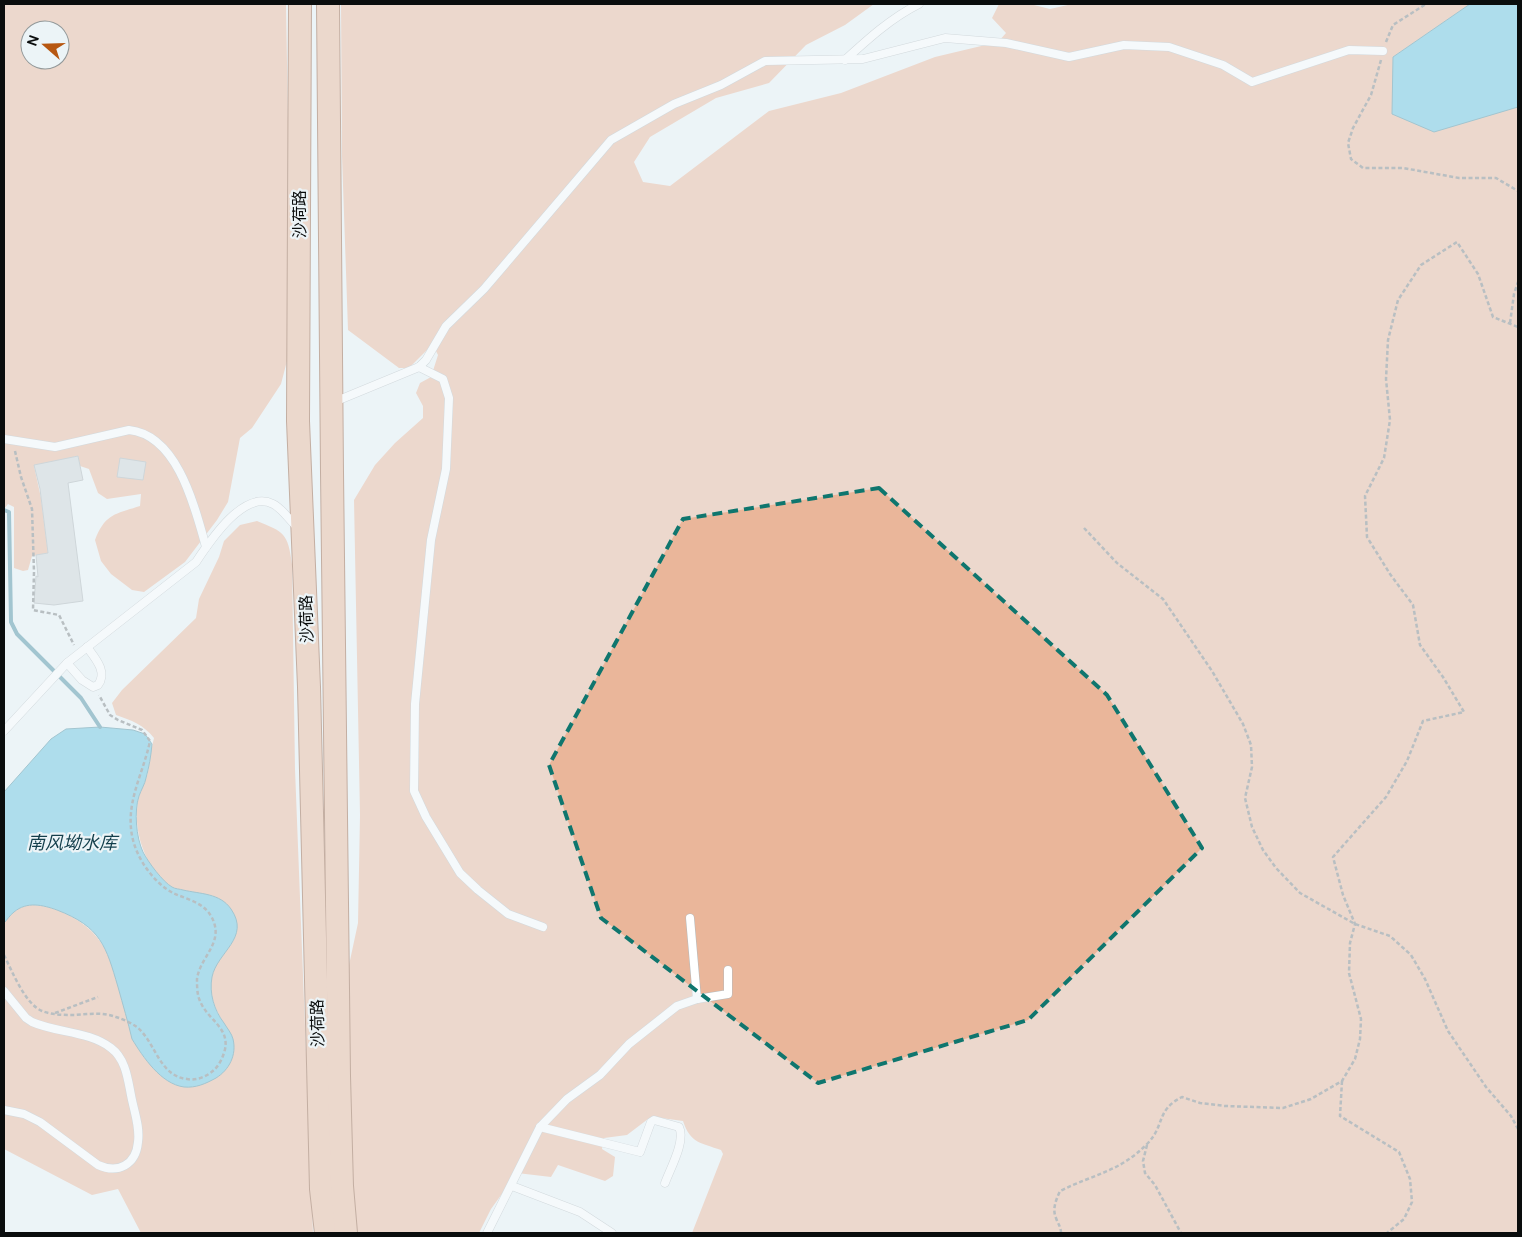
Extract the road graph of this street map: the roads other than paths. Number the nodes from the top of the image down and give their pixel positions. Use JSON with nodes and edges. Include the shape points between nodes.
{"nodes":[{"id":1,"x":300,"y":4,"type":"edge"},
{"id":2,"x":328,"y":4,"type":"edge"},
{"id":3,"x":919,"y":4,"type":"edge"},
{"id":4,"x":1383,"y":50,"type":"road end"},
{"id":5,"x":845,"y":60,"type":"junction"},
{"id":6,"x":419,"y":367,"type":"junction"},
{"id":7,"x":331,"y":403,"type":"junction"},
{"id":8,"x":4,"y":439,"type":"edge"},
{"id":9,"x":302,"y":532,"type":"junction"},
{"id":10,"x":206,"y":547,"type":"junction"},
{"id":11,"x":87,"y":647,"type":"junction"},
{"id":12,"x":64,"y":666,"type":"junction"},
{"id":13,"x":4,"y":731,"type":"edge"},
{"id":14,"x":690,"y":918,"type":"dead end"},
{"id":15,"x":543,"y":927,"type":"dead end"},
{"id":16,"x":728,"y":970,"type":"dead end"},
{"id":17,"x":4,"y":991,"type":"edge"},
{"id":18,"x":697,"y":999,"type":"junction"},
{"id":19,"x":4,"y":1110,"type":"edge"},
{"id":20,"x":540,"y":1127,"type":"junction"},
{"id":21,"x":665,"y":1183,"type":"dead end"},
{"id":22,"x":512,"y":1186,"type":"junction"},
{"id":23,"x":326,"y":1233,"type":"edge"},
{"id":24,"x":346,"y":1233,"type":"edge"},
{"id":25,"x":487,"y":1233,"type":"edge"},
{"id":26,"x":612,"y":1233,"type":"edge"}],
"edges":[{"from":1,"to":9,"type":"main road","name":"沙荷路","via":[[298,421]]},
{"from":2,"to":7,"type":"main road","name":"沙荷路"},
{"from":3,"to":5,"type":"lane","via":[[871,36]]},
{"from":4,"to":5,"type":"lane","via":[[1349,50],[1252,82],[1223,65],[1169,47],[1124,45],[1069,57],[1006,43],[945,38],[863,59]]},
{"from":5,"to":6,"type":"lane","via":[[765,62],[674,104],[611,140],[484,289],[446,326]]},
{"from":6,"to":7,"type":"lane"},
{"from":6,"to":15,"type":"lane","via":[[443,379],[448,398],[446,469],[431,540],[415,704],[414,790],[426,817],[460,873],[508,914]]},
{"from":7,"to":24,"type":"main road","name":"沙荷路","via":[[339,1076]]},
{"from":8,"to":10,"type":"lane","via":[[55,447],[129,430],[139,431],[164,450],[177,467],[194,506]]},
{"from":9,"to":10,"type":"lane","via":[[276,506],[256,502],[234,515]]},
{"from":9,"to":23,"type":"main road","name":"沙荷路","via":[[309,687],[321,1189]]},
{"from":10,"to":11,"type":"lane","via":[[196,562]]},
{"from":11,"to":12,"type":"lane"},
{"from":11,"to":12,"type":"lane","via":[[102,673],[101,682],[96,687]]},
{"from":12,"to":13,"type":"lane"},
{"from":14,"to":18,"type":"lane"},
{"from":16,"to":18,"type":"lane","via":[[728,994]]},
{"from":17,"to":19,"type":"lane","via":[[32,1022],[85,1036],[116,1053],[125,1070],[138,1126],[135,1154],[126,1166],[106,1168],[32,1118]]},
{"from":18,"to":20,"type":"lane","via":[[677,1006],[629,1044],[600,1075],[567,1099]]},
{"from":20,"to":21,"type":"lane","via":[[640,1152],[654,1120],[679,1127],[682,1132],[680,1143]]},
{"from":20,"to":22,"type":"lane"},
{"from":22,"to":25,"type":"lane"},
{"from":22,"to":26,"type":"lane","via":[[580,1212]]}]}
